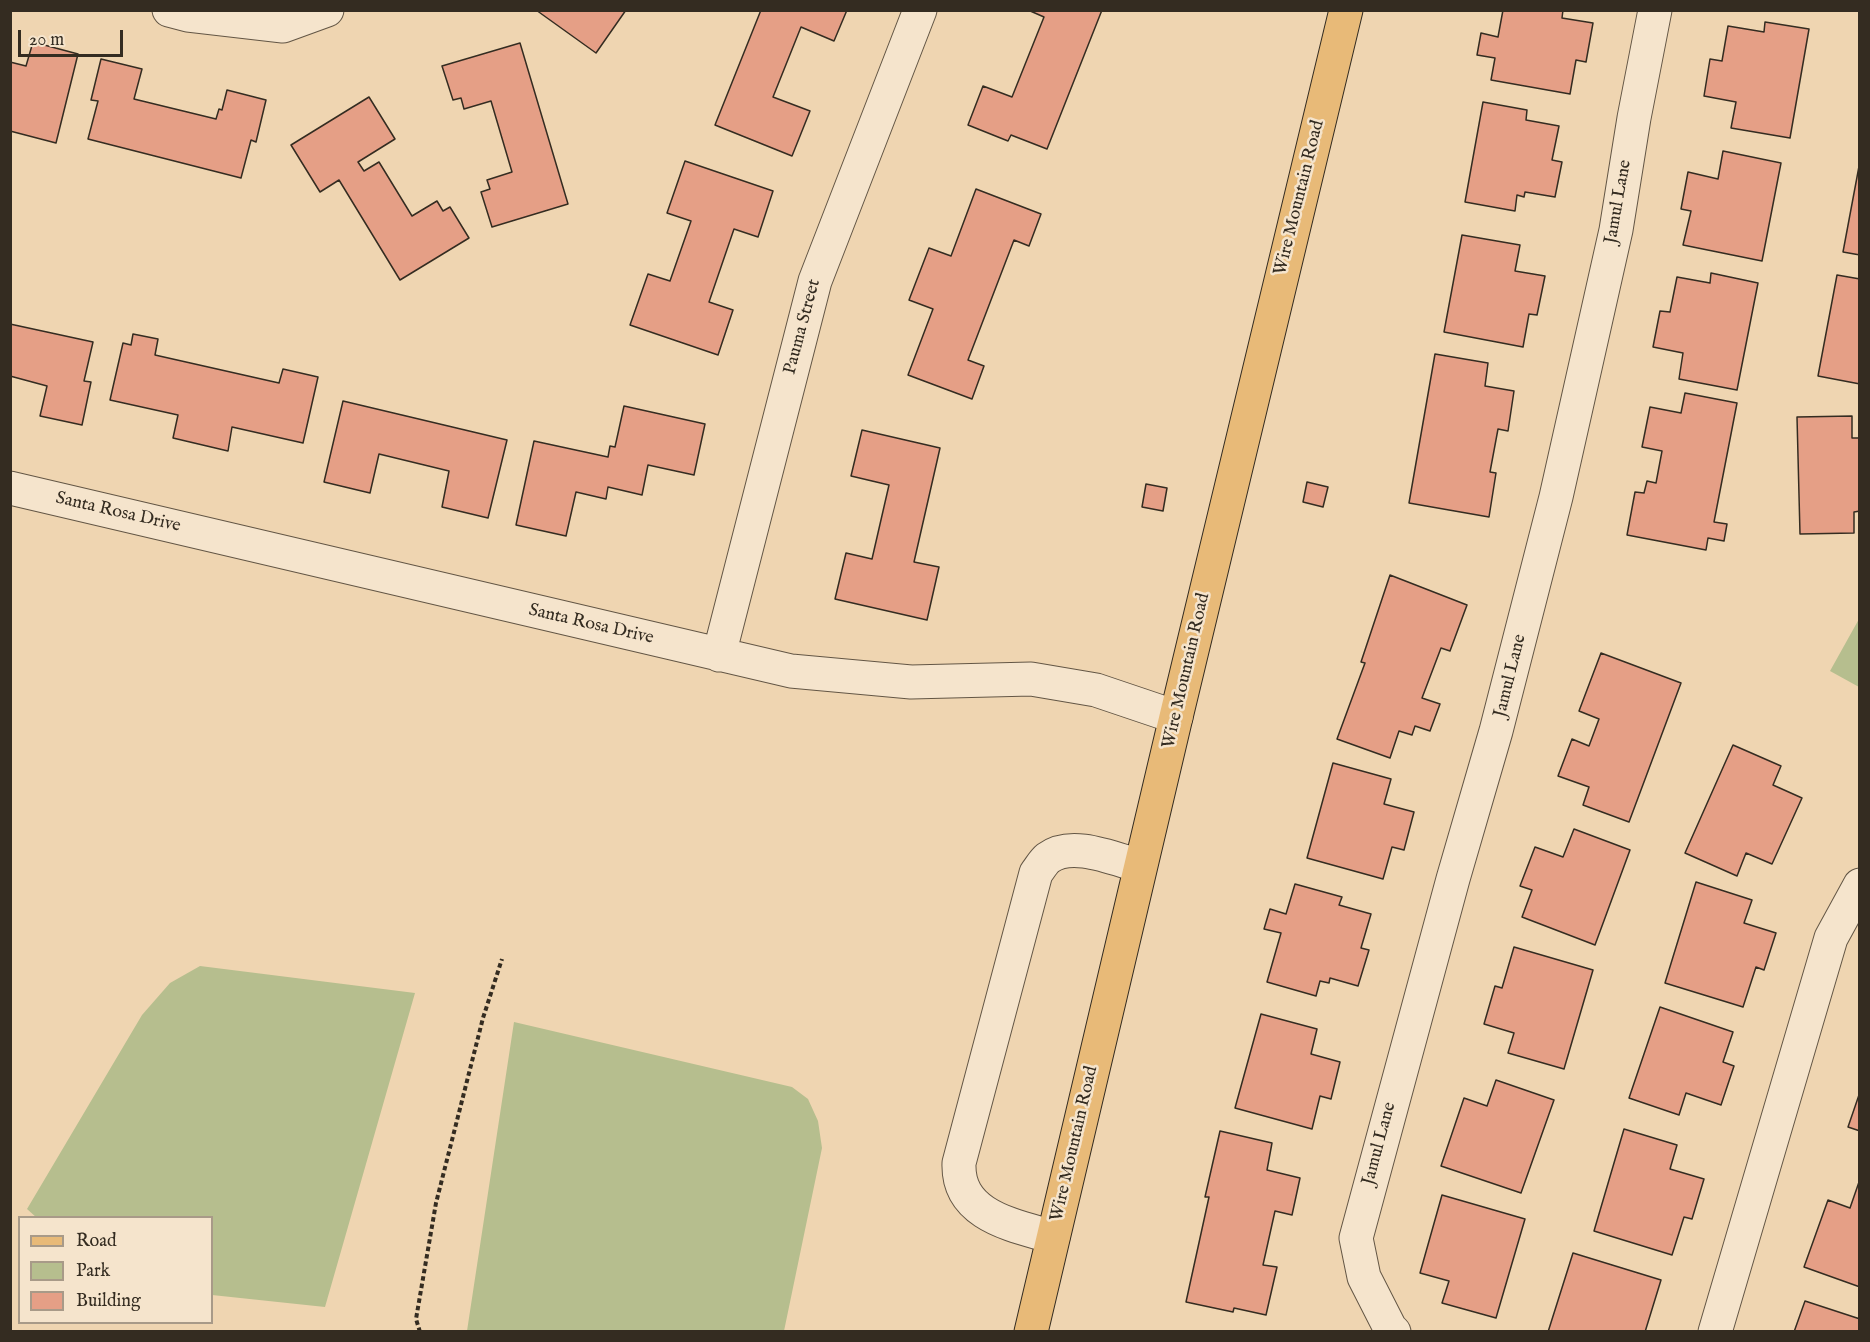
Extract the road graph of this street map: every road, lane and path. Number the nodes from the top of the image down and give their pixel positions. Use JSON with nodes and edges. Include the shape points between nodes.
{"nodes":[{"id":1,"x":169,"y":10,"type":"edge"},
{"id":2,"x":327,"y":10,"type":"edge"},
{"id":3,"x":920,"y":10,"type":"edge"},
{"id":4,"x":1346,"y":10,"type":"edge"},
{"id":5,"x":1655,"y":10,"type":"edge"},
{"id":6,"x":10,"y":488,"type":"edge"},
{"id":7,"x":719,"y":655,"type":"junction"},
{"id":8,"x":1176,"y":717,"type":"junction"},
{"id":9,"x":1140,"y":866,"type":"junction"},
{"id":10,"x":1860,"y":885,"type":"edge"},
{"id":11,"x":502,"y":959,"type":"dead end"},
{"id":12,"x":1053,"y":1237,"type":"junction"},
{"id":13,"x":1392,"y":1330,"type":"edge"},
{"id":14,"x":420,"y":1332,"type":"edge"},
{"id":15,"x":1031,"y":1332,"type":"edge"},
{"id":16,"x":1715,"y":1332,"type":"edge"}],
"edges":[{"from":1,"to":2,"type":"street","via":[[284,26]]},
{"from":3,"to":7,"type":"street","name":"Pauma Street","via":[[815,281]]},
{"from":4,"to":8,"type":"main road","name":"Wire Mountain Road"},
{"from":5,"to":13,"type":"street","name":"Jamul Lane","via":[[1616,230],[1556,497],[1496,731],[1356,1238],[1364,1277]]},
{"from":6,"to":7,"type":"street","name":"Santa Rosa Drive"},
{"from":7,"to":8,"type":"street","name":"Santa Rosa Drive","via":[[791,671],[911,682],[1031,679],[1096,690]]},
{"from":8,"to":9,"type":"main road","name":"Wire Mountain Road"},
{"from":9,"to":12,"type":"main road","name":"Wire Mountain Road"},
{"from":9,"to":12,"type":"street","via":[[1080,850],[1060,851],[1036,873],[959,1163],[958,1179],[976,1206],[1007,1224]]},
{"from":10,"to":16,"type":"street","via":[[1831,938]]},
{"from":11,"to":14,"type":"path","via":[[436,1203],[416,1319]]},
{"from":12,"to":15,"type":"main road","name":"Wire Mountain Road"}]}
